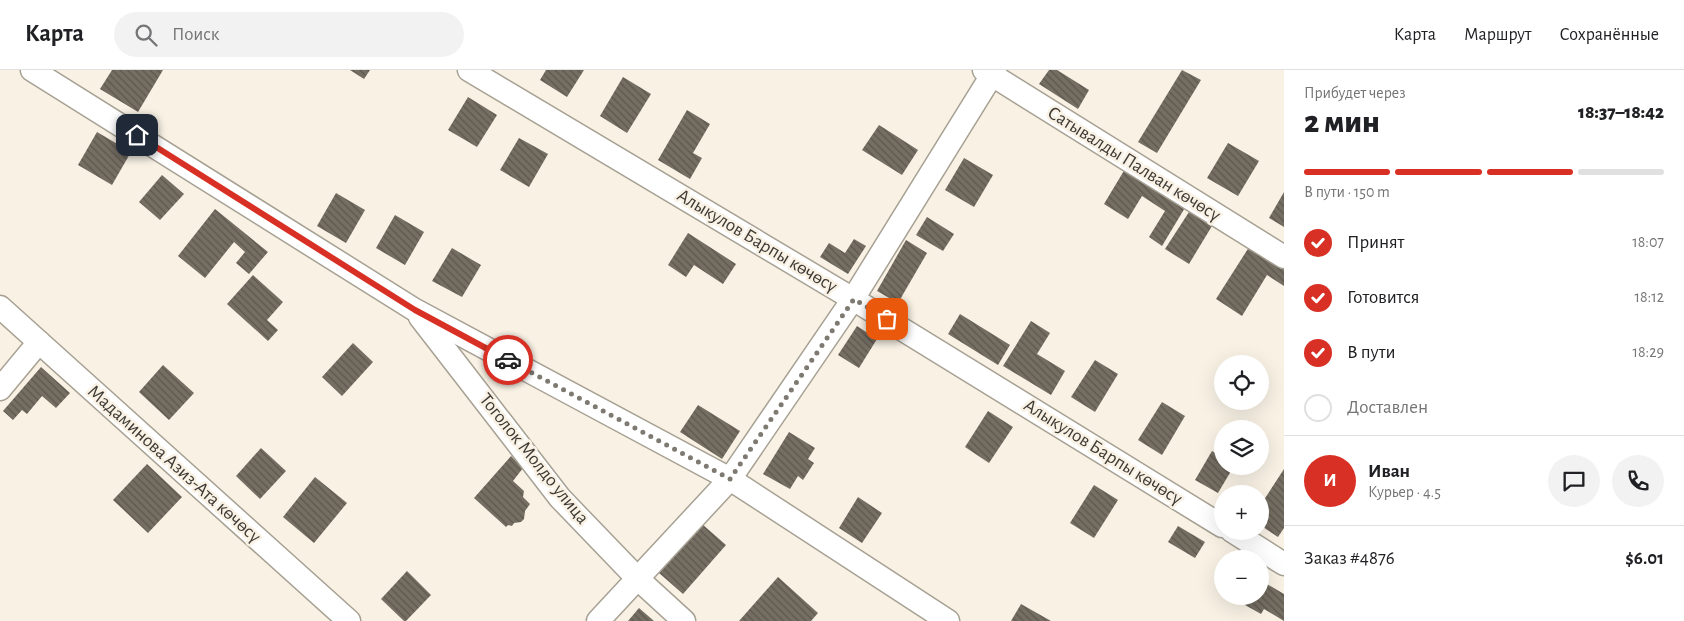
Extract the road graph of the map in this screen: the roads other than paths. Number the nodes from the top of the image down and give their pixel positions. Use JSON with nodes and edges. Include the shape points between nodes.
{"nodes":[{"id":1,"x":32,"y":70,"type":"edge"},
{"id":2,"x":469,"y":70,"type":"edge"},
{"id":3,"x":990,"y":72,"type":"edge"},
{"id":4,"x":1284,"y":257,"type":"edge"},
{"id":5,"x":854,"y":299,"type":"junction"},
{"id":6,"x":0,"y":307,"type":"edge"},
{"id":7,"x":415,"y":310,"type":"junction"},
{"id":8,"x":39,"y":342,"type":"junction"},
{"id":9,"x":0,"y":390,"type":"edge"},
{"id":10,"x":730,"y":479,"type":"junction"},
{"id":11,"x":1214,"y":521,"type":"edge"},
{"id":12,"x":1246,"y":540,"type":"edge"},
{"id":13,"x":1284,"y":564,"type":"edge"},
{"id":14,"x":638,"y":578,"type":"junction"},
{"id":15,"x":349,"y":621,"type":"edge"},
{"id":16,"x":598,"y":621,"type":"edge"},
{"id":17,"x":684,"y":621,"type":"edge"},
{"id":18,"x":948,"y":621,"type":"edge"}],
"edges":[{"from":1,"to":7,"type":"street"},
{"from":2,"to":5,"type":"street","name":"Алыкулов Барпы көчөсү"},
{"from":3,"to":4,"type":"street","name":"Сатывалды Палван көчөсү"},
{"from":3,"to":5,"type":"street"},
{"from":5,"to":10,"type":"street"},
{"from":5,"to":11,"type":"street","name":"Алыкулов Барпы көчөсү"},
{"from":6,"to":8,"type":"street","name":"Мадаминова Азиз-Ата көчөсү"},
{"from":7,"to":10,"type":"street"},
{"from":7,"to":14,"type":"street","name":"Тоголок Молдо улица","via":[[560,498]]},
{"from":8,"to":9,"type":"street"},
{"from":8,"to":15,"type":"street","name":"Мадаминова Азиз-Ата көчөсү"},
{"from":10,"to":14,"type":"street"},
{"from":10,"to":18,"type":"street"},
{"from":12,"to":13,"type":"street"},
{"from":14,"to":16,"type":"street"},
{"from":14,"to":17,"type":"street","name":"Тоголок Молдо улица"}]}
